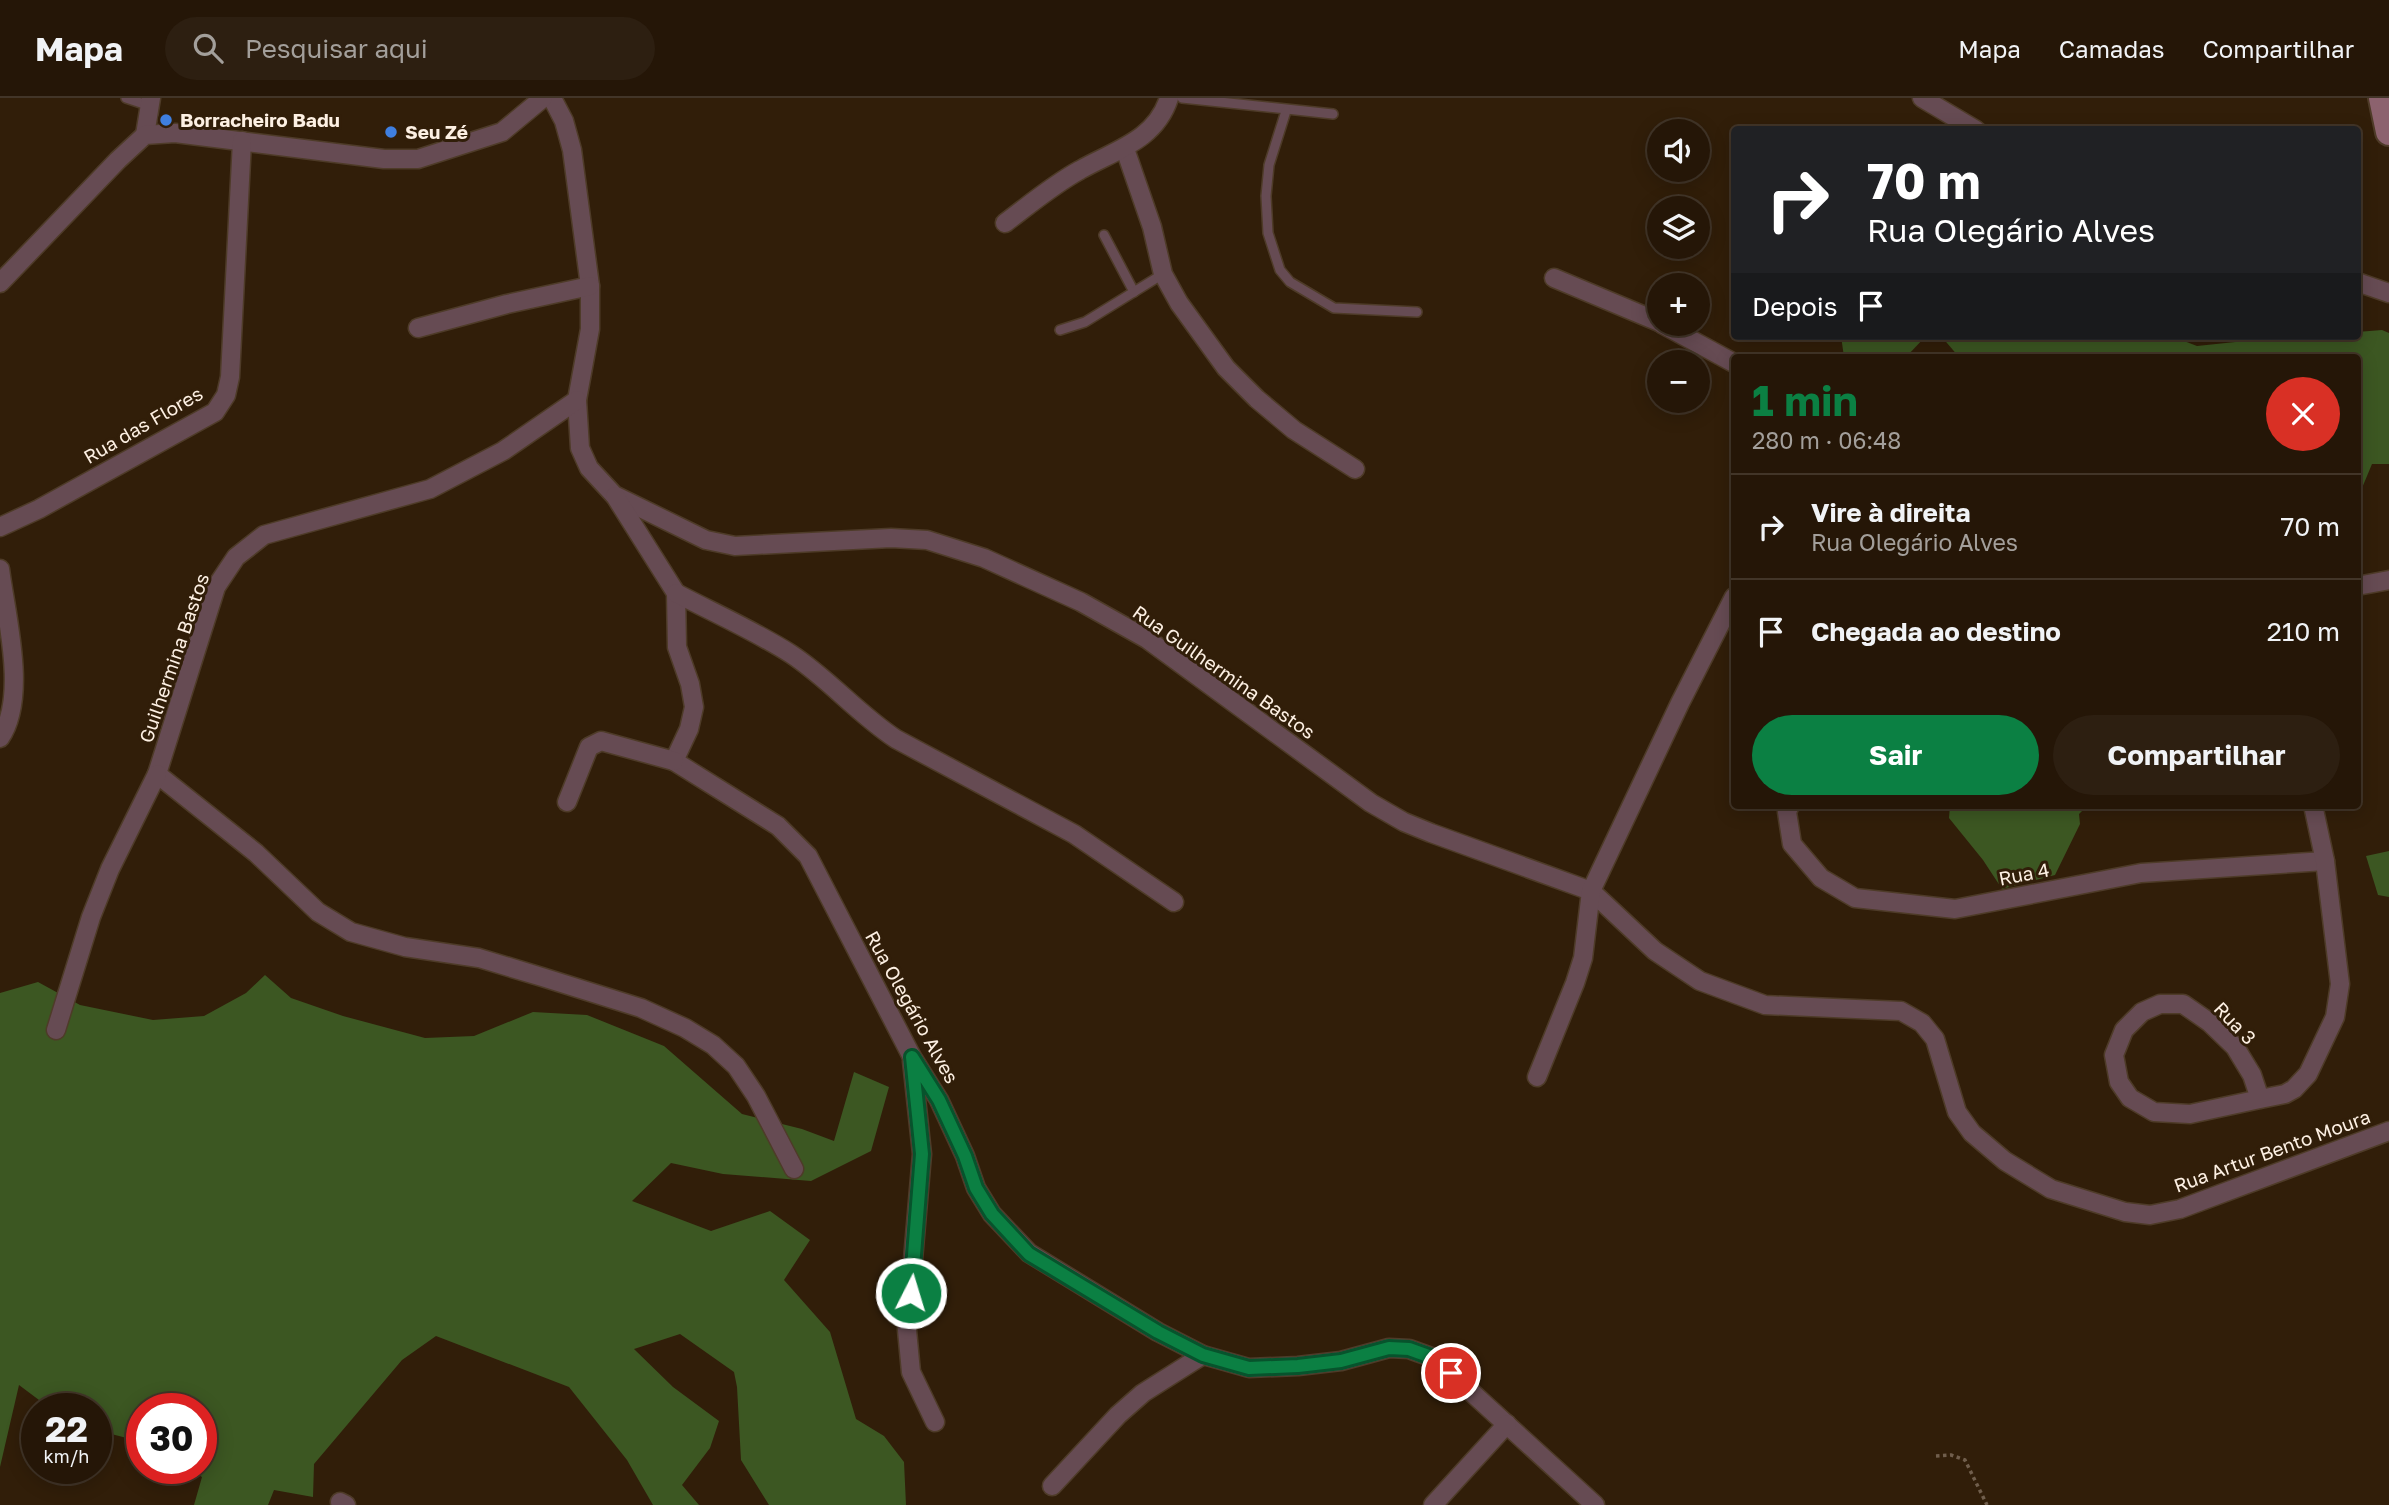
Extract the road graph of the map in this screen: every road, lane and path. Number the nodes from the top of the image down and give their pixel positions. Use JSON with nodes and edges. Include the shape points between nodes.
{"nodes":[{"id":1,"x":126,"y":98,"type":"edge"},
{"id":2,"x":542,"y":98,"type":"edge"},
{"id":3,"x":552,"y":98,"type":"edge"},
{"id":4,"x":1169,"y":98,"type":"edge"},
{"id":5,"x":1182,"y":98,"type":"edge"},
{"id":6,"x":1922,"y":98,"type":"edge"},
{"id":7,"x":2382,"y":98,"type":"edge"},
{"id":8,"x":151,"y":102,"type":"edge"},
{"id":9,"x":1286,"y":111,"type":"junction"},
{"id":10,"x":1334,"y":114,"type":"dead end"},
{"id":11,"x":1969,"y":126,"type":"edge"},
{"id":12,"x":2389,"y":132,"type":"edge"},
{"id":13,"x":145,"y":135,"type":"junction"},
{"id":14,"x":242,"y":141,"type":"junction"},
{"id":15,"x":1125,"y":149,"type":"junction"},
{"id":16,"x":1005,"y":223,"type":"dead end"},
{"id":17,"x":1104,"y":235,"type":"dead end"},
{"id":18,"x":1163,"y":274,"type":"junction"},
{"id":19,"x":1554,"y":278,"type":"dead end"},
{"id":20,"x":0,"y":283,"type":"edge"},
{"id":21,"x":2361,"y":283,"type":"edge"},
{"id":22,"x":590,"y":286,"type":"junction"},
{"id":23,"x":1134,"y":292,"type":"junction"},
{"id":24,"x":2389,"y":293,"type":"edge"},
{"id":25,"x":1417,"y":312,"type":"dead end"},
{"id":26,"x":1647,"y":317,"type":"edge"},
{"id":27,"x":418,"y":328,"type":"dead end"},
{"id":28,"x":1060,"y":331,"type":"dead end"},
{"id":29,"x":1684,"y":336,"type":"edge"},
{"id":30,"x":1731,"y":361,"type":"edge"},
{"id":31,"x":578,"y":400,"type":"junction"},
{"id":32,"x":1355,"y":469,"type":"dead end"},
{"id":33,"x":614,"y":495,"type":"junction"},
{"id":34,"x":0,"y":527,"type":"edge"},
{"id":35,"x":0,"y":569,"type":"edge"},
{"id":36,"x":2389,"y":579,"type":"edge"},
{"id":37,"x":2361,"y":585,"type":"edge"},
{"id":38,"x":676,"y":593,"type":"junction"},
{"id":39,"x":1731,"y":603,"type":"edge"},
{"id":40,"x":0,"y":738,"type":"edge"},
{"id":41,"x":674,"y":761,"type":"junction"},
{"id":42,"x":157,"y":774,"type":"junction"},
{"id":43,"x":567,"y":802,"type":"dead end"},
{"id":44,"x":1788,"y":809,"type":"edge"},
{"id":45,"x":2315,"y":809,"type":"edge"},
{"id":46,"x":2325,"y":861,"type":"junction"},
{"id":47,"x":1591,"y":891,"type":"junction"},
{"id":48,"x":1174,"y":902,"type":"dead end"},
{"id":49,"x":56,"y":1030,"type":"dead end"},
{"id":50,"x":912,"y":1057,"type":"junction"},
{"id":51,"x":1537,"y":1077,"type":"dead end"},
{"id":52,"x":2260,"y":1099,"type":"junction"},
{"id":53,"x":2389,"y":1131,"type":"edge"},
{"id":54,"x":794,"y":1169,"type":"dead end"},
{"id":55,"x":1203,"y":1355,"type":"junction"},
{"id":56,"x":935,"y":1422,"type":"dead end"},
{"id":57,"x":1507,"y":1424,"type":"junction"},
{"id":58,"x":1936,"y":1456,"type":"dead end"},
{"id":59,"x":1052,"y":1486,"type":"dead end"},
{"id":60,"x":1433,"y":1505,"type":"edge"},
{"id":61,"x":1595,"y":1505,"type":"edge"},
{"id":62,"x":1987,"y":1505,"type":"edge"}],
"edges":[{"from":1,"to":8,"type":"lane"},
{"from":2,"to":14,"type":"street","via":[[502,132],[418,159]]},
{"from":3,"to":22,"type":"street","name":"Rua Guilhermina Bastos","via":[[572,150]]},
{"from":4,"to":15,"type":"street","via":[[1153,126]]},
{"from":5,"to":9,"type":"lane"},
{"from":6,"to":11,"type":"street"},
{"from":7,"to":12,"type":"street"},
{"from":8,"to":13,"type":"street"},
{"from":9,"to":10,"type":"lane"},
{"from":9,"to":25,"type":"lane","via":[[1269,165],[1266,196],[1268,233],[1280,270],[1290,282],[1334,308]]},
{"from":13,"to":14,"type":"street"},
{"from":13,"to":20,"type":"street"},
{"from":14,"to":34,"type":"street","name":"Rua das Flores","via":[[226,396],[215,412]]},
{"from":15,"to":16,"type":"street","via":[[1079,170]]},
{"from":15,"to":18,"type":"street"},
{"from":17,"to":23,"type":"lane"},
{"from":18,"to":23,"type":"lane"},
{"from":18,"to":32,"type":"street","via":[[1226,368],[1294,430]]},
{"from":19,"to":26,"type":"street"},
{"from":21,"to":24,"type":"street"},
{"from":22,"to":27,"type":"street"},
{"from":22,"to":31,"type":"street","name":"Rua Guilhermina Bastos","via":[[590,329]]},
{"from":23,"to":28,"type":"lane"},
{"from":29,"to":30,"type":"street"},
{"from":31,"to":33,"type":"street","name":"Rua Guilhermina Bastos","via":[[580,448],[589,468]]},
{"from":31,"to":42,"type":"street","name":"Guilhermina Bastos","via":[[503,451],[430,489],[264,535],[236,557],[216,587]]},
{"from":33,"to":38,"type":"street"},
{"from":33,"to":47,"type":"street","name":"Rua Guilhermina Bastos","via":[[706,540],[735,546],[927,540],[984,558],[1081,602],[1147,639],[1371,803],[1404,822]]},
{"from":35,"to":40,"type":"street","via":[[14,674],[14,702]]},
{"from":36,"to":37,"type":"street"},
{"from":38,"to":41,"type":"street","via":[[677,647],[694,707]]},
{"from":38,"to":48,"type":"street","via":[[790,653],[871,723],[1074,834]]},
{"from":39,"to":47,"type":"street"},
{"from":41,"to":43,"type":"street","name":"Rua Olegário Alves","via":[[595,742]]},
{"from":41,"to":50,"type":"street","name":"Rua Olegário Alves","via":[[778,826],[808,856]]},
{"from":42,"to":49,"type":"street","via":[[91,917]]},
{"from":42,"to":54,"type":"street","name":"Guilhermina Bastos","via":[[256,853],[318,912],[351,932],[405,947],[479,958],[641,1008],[713,1045],[736,1066],[756,1096]]},
{"from":44,"to":46,"type":"street","name":"Rua 4","via":[[1792,844],[1821,878],[1855,898],[1955,909],[2141,873]]},
{"from":45,"to":46,"type":"street","name":"Rua 3"},
{"from":46,"to":52,"type":"street","name":"Rua 3","via":[[2340,984],[2335,1017],[2308,1074],[2285,1094]]},
{"from":47,"to":51,"type":"street","via":[[1583,958]]},
{"from":47,"to":53,"type":"street","name":"Rua Artur Bento Moura","via":[[1655,951],[1700,981],[1765,1005],[1901,1011],[1922,1023],[1935,1039],[1957,1112],[1972,1133],[2005,1161],[2051,1189],[2113,1208],[2150,1214],[2180,1209]]},
{"from":50,"to":55,"type":"street","name":"Rua Olegário Alves","via":[[939,1100],[976,1188],[992,1214],[1029,1254]]},
{"from":50,"to":56,"type":"street","via":[[922,1154],[907,1330],[911,1372]]},
{"from":52,"to":52,"type":"street","name":"Rua 3","via":[[2235,1047],[2183,1004],[2160,1004],[2142,1012],[2124,1030],[2114,1055],[2119,1082],[2130,1098],[2154,1112],[2190,1114]]},
{"from":55,"to":57,"type":"street","name":"Rua Olegário Alves","via":[[1249,1368],[1309,1365],[1389,1348],[1409,1349],[1434,1358]]},
{"from":55,"to":59,"type":"street","via":[[1143,1393]]},
{"from":57,"to":60,"type":"street"},
{"from":57,"to":61,"type":"street","name":"Rua Olegário Alves"},
{"from":58,"to":62,"type":"path","via":[[1965,1460]]}]}
